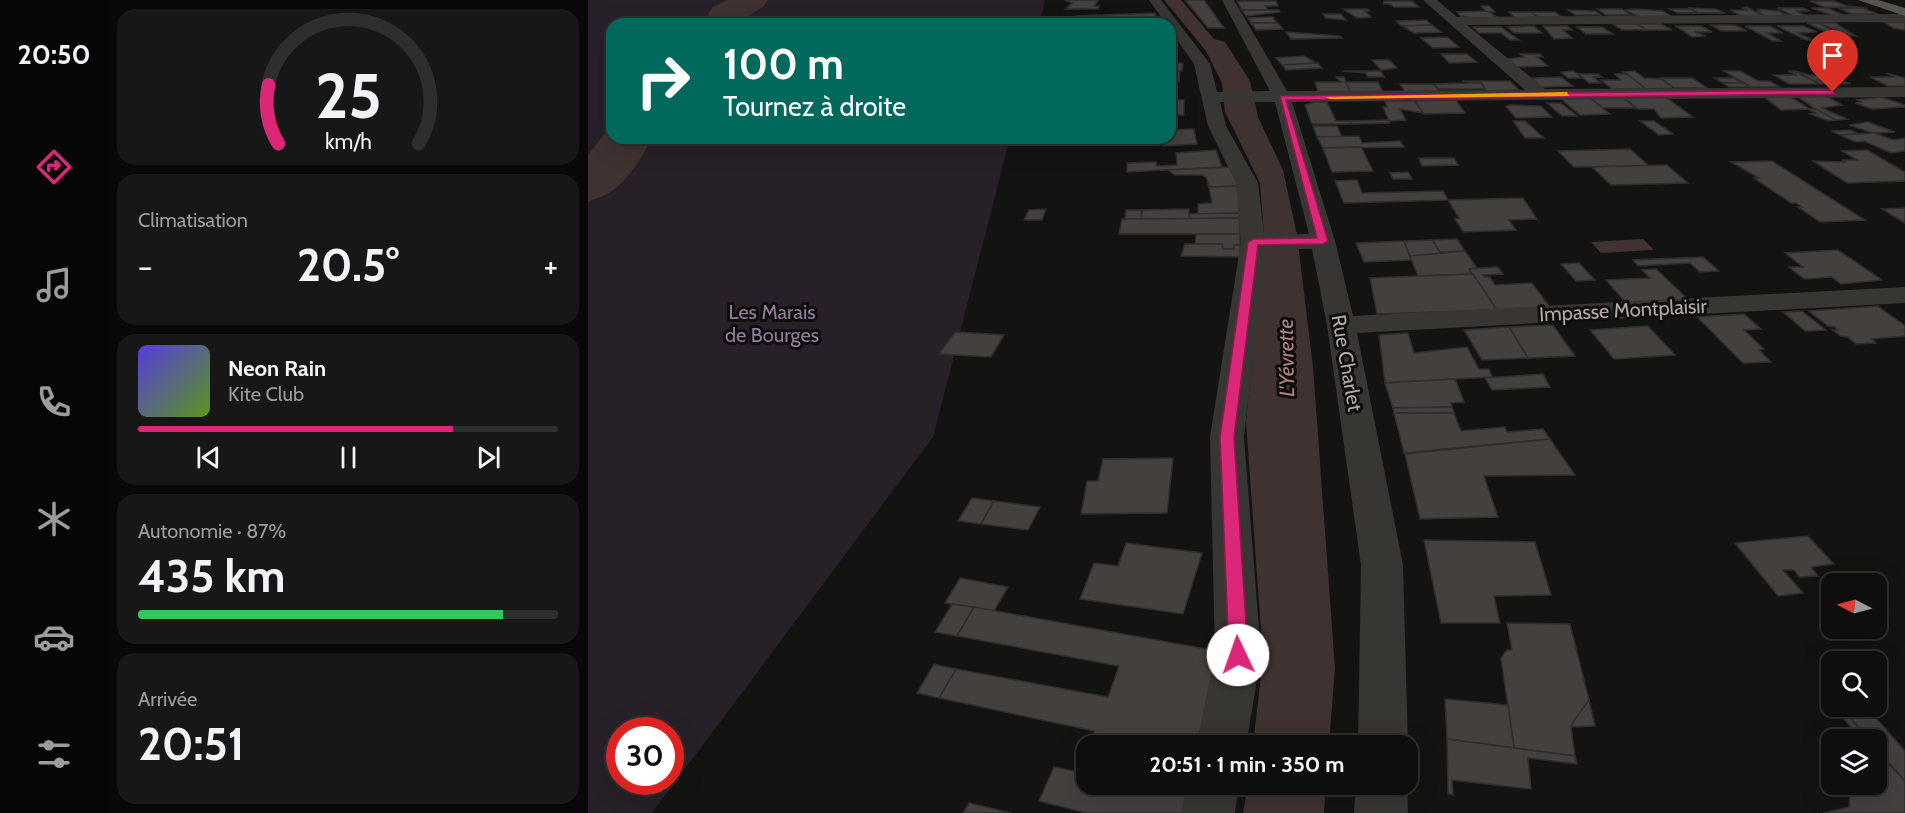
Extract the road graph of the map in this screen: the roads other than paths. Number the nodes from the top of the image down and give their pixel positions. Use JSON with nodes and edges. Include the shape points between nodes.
{"nodes":[{"id":1,"x":1155,"y":0,"type":"edge"},
{"id":2,"x":1228,"y":0,"type":"edge"},
{"id":3,"x":1429,"y":0,"type":"edge"},
{"id":4,"x":1864,"y":0,"type":"edge"},
{"id":5,"x":1905,"y":12,"type":"edge"},
{"id":6,"x":1168,"y":18,"type":"edge"},
{"id":7,"x":1905,"y":18,"type":"edge"},
{"id":8,"x":1455,"y":21,"type":"junction"},
{"id":9,"x":1176,"y":29,"type":"edge"},
{"id":10,"x":1904,"y":92,"type":"edge"},
{"id":11,"x":1540,"y":94,"type":"junction"},
{"id":12,"x":1215,"y":97,"type":"junction"},
{"id":13,"x":1271,"y":97,"type":"junction"},
{"id":14,"x":1257,"y":242,"type":"junction"},
{"id":15,"x":1316,"y":242,"type":"junction"},
{"id":16,"x":1905,"y":296,"type":"edge"},
{"id":17,"x":1341,"y":325,"type":"junction"},
{"id":18,"x":1223,"y":735,"type":"edge"},
{"id":19,"x":1383,"y":735,"type":"edge"},
{"id":20,"x":1211,"y":795,"type":"edge"},
{"id":21,"x":1382,"y":795,"type":"edge"},
{"id":22,"x":1208,"y":813,"type":"edge"},
{"id":23,"x":1381,"y":813,"type":"edge"}],
"edges":[{"from":1,"to":6,"type":"street"},
{"from":2,"to":13,"type":"street","name":"Rue Charlet"},
{"from":3,"to":8,"type":"street"},
{"from":4,"to":5,"type":"main road"},
{"from":7,"to":8,"type":"street"},
{"from":8,"to":11,"type":"street"},
{"from":9,"to":12,"type":"street","via":[[1202,64]]},
{"from":10,"to":11,"type":"street"},
{"from":11,"to":13,"type":"street"},
{"from":12,"to":13,"type":"street"},
{"from":12,"to":14,"type":"street","via":[[1217,126],[1247,183]]},
{"from":13,"to":15,"type":"street","name":"Rue Charlet"},
{"from":14,"to":15,"type":"street"},
{"from":14,"to":18,"type":"street","via":[[1227,437],[1238,655]]},
{"from":15,"to":17,"type":"street","name":"Rue Charlet"},
{"from":16,"to":17,"type":"street","name":"Impasse Montplaisir"},
{"from":17,"to":19,"type":"street","name":"Rue Charlet","via":[[1382,565]]},
{"from":20,"to":22,"type":"street"},
{"from":21,"to":23,"type":"street"}]}
